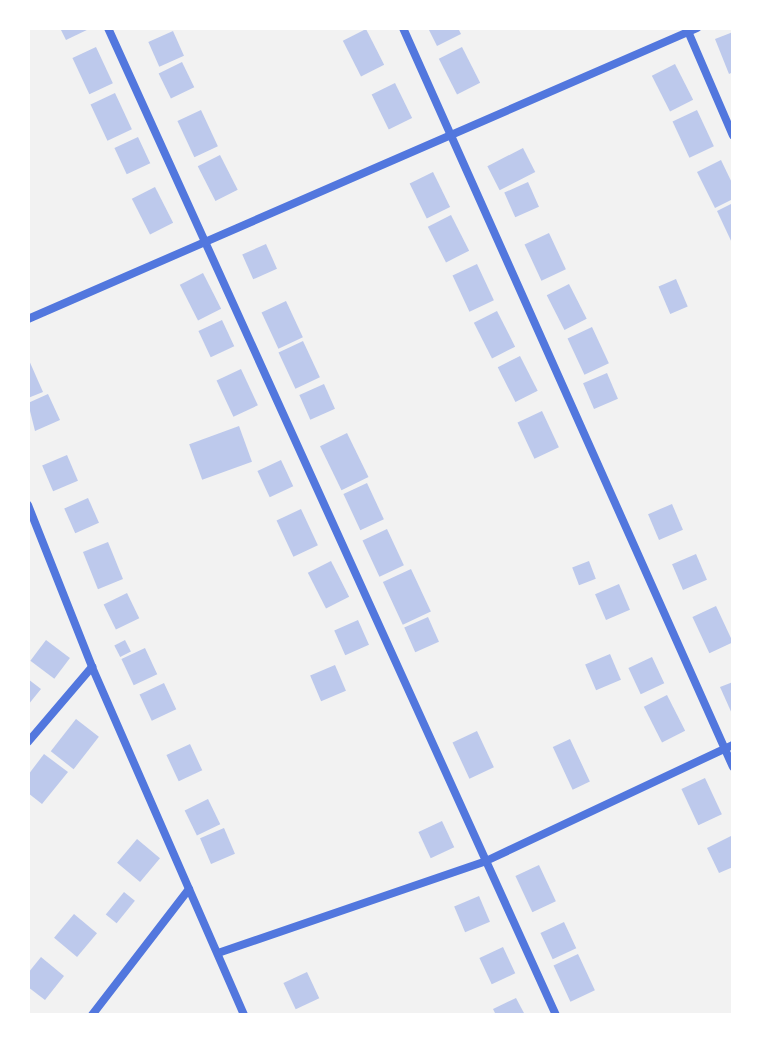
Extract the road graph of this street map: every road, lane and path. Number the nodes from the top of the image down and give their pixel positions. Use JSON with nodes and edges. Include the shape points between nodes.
{"nodes":[{"id":1,"x":108,"y":28,"type":"edge"},
{"id":2,"x":403,"y":28,"type":"edge"},
{"id":3,"x":691,"y":29,"type":"edge"},
{"id":4,"x":733,"y":136,"type":"edge"},
{"id":5,"x":452,"y":138,"type":"junction"},
{"id":6,"x":206,"y":243,"type":"junction"},
{"id":7,"x":28,"y":319,"type":"edge"},
{"id":8,"x":28,"y":505,"type":"edge"},
{"id":9,"x":92,"y":667,"type":"junction"},
{"id":10,"x":28,"y":742,"type":"edge"},
{"id":11,"x":729,"y":747,"type":"edge"},
{"id":12,"x":733,"y":767,"type":"edge"},
{"id":13,"x":486,"y":861,"type":"junction"},
{"id":14,"x":189,"y":889,"type":"junction"},
{"id":15,"x":218,"y":953,"type":"junction"},
{"id":16,"x":92,"y":1015,"type":"edge"},
{"id":17,"x":244,"y":1015,"type":"edge"},
{"id":18,"x":556,"y":1015,"type":"edge"}],
"edges":[{"from":1,"to":6,"type":"street"},
{"from":2,"to":5,"type":"street"},
{"from":3,"to":4,"type":"street"},
{"from":3,"to":5,"type":"street"},
{"from":5,"to":6,"type":"street"},
{"from":5,"to":11,"type":"street"},
{"from":6,"to":7,"type":"street"},
{"from":6,"to":13,"type":"street"},
{"from":8,"to":9,"type":"street"},
{"from":9,"to":10,"type":"street"},
{"from":9,"to":14,"type":"street"},
{"from":11,"to":12,"type":"street"},
{"from":11,"to":13,"type":"street"},
{"from":13,"to":15,"type":"street"},
{"from":13,"to":18,"type":"street"},
{"from":14,"to":15,"type":"street"},
{"from":14,"to":16,"type":"street"},
{"from":15,"to":17,"type":"street"}]}
